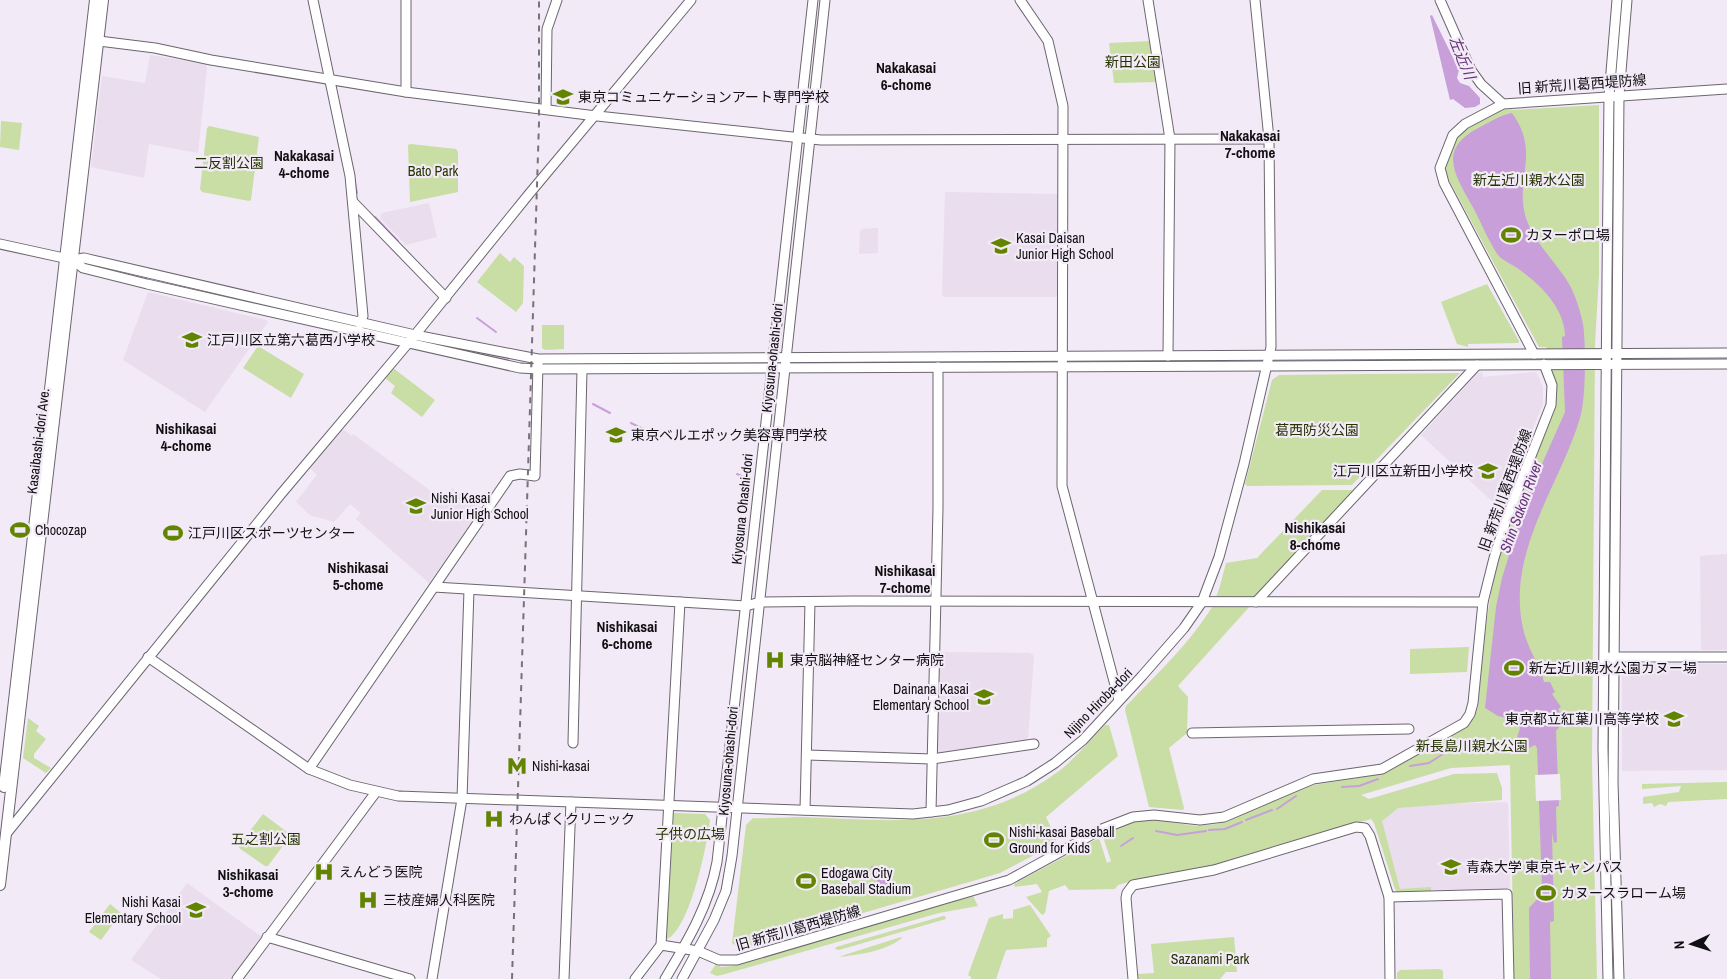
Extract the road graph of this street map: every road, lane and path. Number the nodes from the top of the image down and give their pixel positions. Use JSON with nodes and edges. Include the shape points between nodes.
{"nodes":[{"id":1,"x":95,"y":0,"type":"edge"},
{"id":2,"x":103,"y":0,"type":"edge"},
{"id":3,"x":313,"y":0,"type":"edge"},
{"id":4,"x":406,"y":0,"type":"edge"},
{"id":5,"x":557,"y":0,"type":"edge"},
{"id":6,"x":691,"y":0,"type":"edge"},
{"id":7,"x":813,"y":0,"type":"edge"},
{"id":8,"x":825,"y":0,"type":"edge"},
{"id":9,"x":1020,"y":0,"type":"edge"},
{"id":10,"x":1148,"y":0,"type":"edge"},
{"id":11,"x":1254,"y":0,"type":"edge"},
{"id":12,"x":1440,"y":0,"type":"edge"},
{"id":13,"x":1617,"y":0,"type":"edge"},
{"id":14,"x":1627,"y":0,"type":"edge"},
{"id":15,"x":94,"y":40,"type":"junction"},
{"id":16,"x":329,"y":80,"type":"junction"},
{"id":17,"x":1727,"y":89,"type":"edge"},
{"id":18,"x":406,"y":92,"type":"junction"},
{"id":19,"x":1619,"y":95,"type":"junction"},
{"id":20,"x":1609,"y":96,"type":"junction"},
{"id":21,"x":1503,"y":104,"type":"junction"},
{"id":22,"x":546,"y":109,"type":"junction"},
{"id":23,"x":596,"y":115,"type":"junction"},
{"id":24,"x":797,"y":137,"type":"junction"},
{"id":25,"x":811,"y":139,"type":"junction"},
{"id":26,"x":1064,"y":139,"type":"junction"},
{"id":27,"x":1170,"y":139,"type":"junction"},
{"id":28,"x":1269,"y":139,"type":"junction"},
{"id":29,"x":354,"y":202,"type":"junction"},
{"id":30,"x":0,"y":244,"type":"edge"},
{"id":31,"x":69,"y":259,"type":"junction"},
{"id":32,"x":446,"y":298,"type":"junction"},
{"id":33,"x":362,"y":321,"type":"junction"},
{"id":34,"x":354,"y":330,"type":"junction"},
{"id":35,"x":416,"y":335,"type":"junction"},
{"id":36,"x":408,"y":343,"type":"junction"},
{"id":37,"x":1727,"y":353,"type":"edge"},
{"id":38,"x":1534,"y":354,"type":"junction"},
{"id":39,"x":1612,"y":354,"type":"junction"},
{"id":40,"x":1269,"y":355,"type":"junction"},
{"id":41,"x":1062,"y":356,"type":"junction"},
{"id":42,"x":1168,"y":356,"type":"junction"},
{"id":43,"x":772,"y":357,"type":"junction"},
{"id":44,"x":786,"y":357,"type":"junction"},
{"id":45,"x":538,"y":359,"type":"junction"},
{"id":46,"x":1549,"y":364,"type":"junction"},
{"id":47,"x":1727,"y":364,"type":"edge"},
{"id":48,"x":1477,"y":365,"type":"junction"},
{"id":49,"x":1612,"y":365,"type":"junction"},
{"id":50,"x":1062,"y":366,"type":"junction"},
{"id":51,"x":1266,"y":366,"type":"junction"},
{"id":52,"x":938,"y":367,"type":"junction"},
{"id":53,"x":771,"y":368,"type":"junction"},
{"id":54,"x":785,"y":368,"type":"junction"},
{"id":55,"x":538,"y":369,"type":"junction"},
{"id":56,"x":582,"y":370,"type":"junction"},
{"id":57,"x":434,"y":587,"type":"junction"},
{"id":58,"x":469,"y":590,"type":"junction"},
{"id":59,"x":577,"y":596,"type":"junction"},
{"id":60,"x":935,"y":601,"type":"junction"},
{"id":61,"x":680,"y":602,"type":"junction"},
{"id":62,"x":760,"y":602,"type":"junction"},
{"id":63,"x":810,"y":602,"type":"junction"},
{"id":64,"x":1092,"y":602,"type":"junction"},
{"id":65,"x":1202,"y":602,"type":"junction"},
{"id":66,"x":1256,"y":602,"type":"junction"},
{"id":67,"x":1483,"y":602,"type":"junction"},
{"id":68,"x":746,"y":606,"type":"junction"},
{"id":69,"x":148,"y":657,"type":"junction"},
{"id":70,"x":1610,"y":657,"type":"junction"},
{"id":71,"x":1727,"y":657,"type":"edge"},
{"id":72,"x":1119,"y":700,"type":"junction"},
{"id":73,"x":1409,"y":729,"type":"dead end"},
{"id":74,"x":1192,"y":733,"type":"dead end"},
{"id":75,"x":573,"y":743,"type":"dead end"},
{"id":76,"x":1034,"y":744,"type":"dead end"},
{"id":77,"x":806,"y":755,"type":"junction"},
{"id":78,"x":932,"y":759,"type":"junction"},
{"id":79,"x":309,"y":769,"type":"junction"},
{"id":80,"x":376,"y":792,"type":"junction"},
{"id":81,"x":462,"y":799,"type":"junction"},
{"id":82,"x":571,"y":802,"type":"junction"},
{"id":83,"x":668,"y":804,"type":"junction"},
{"id":84,"x":723,"y":807,"type":"junction"},
{"id":85,"x":738,"y":808,"type":"junction"},
{"id":86,"x":805,"y":810,"type":"junction"},
{"id":87,"x":931,"y":812,"type":"junction"},
{"id":88,"x":0,"y":825,"type":"edge"},
{"id":89,"x":5,"y":835,"type":"junction"},
{"id":90,"x":0,"y":845,"type":"edge"},
{"id":91,"x":0,"y":881,"type":"edge"},
{"id":92,"x":1389,"y":897,"type":"junction"},
{"id":93,"x":267,"y":937,"type":"junction"},
{"id":94,"x":661,"y":945,"type":"junction"},
{"id":95,"x":683,"y":948,"type":"junction"},
{"id":96,"x":698,"y":951,"type":"junction"},
{"id":97,"x":237,"y":979,"type":"edge"},
{"id":98,"x":410,"y":979,"type":"edge"},
{"id":99,"x":432,"y":979,"type":"edge"},
{"id":100,"x":564,"y":979,"type":"edge"},
{"id":101,"x":635,"y":979,"type":"edge"},
{"id":102,"x":665,"y":979,"type":"edge"},
{"id":103,"x":682,"y":979,"type":"edge"},
{"id":104,"x":1133,"y":979,"type":"edge"},
{"id":105,"x":1390,"y":979,"type":"edge"},
{"id":106,"x":1509,"y":979,"type":"edge"},
{"id":107,"x":1608,"y":979,"type":"edge"},
{"id":108,"x":1618,"y":979,"type":"edge"}],
"edges":[{"from":1,"to":15,"type":"main road","name":"Kasaibashi-dori Ave."},
{"from":2,"to":15,"type":"main road","name":"Kasaibashi-dori Ave."},
{"from":3,"to":16,"type":"street"},
{"from":4,"to":18,"type":"street"},
{"from":5,"to":22,"type":"street","via":[[547,29]]},
{"from":6,"to":23,"type":"street"},
{"from":7,"to":24,"type":"street","name":"Kiyosuna Ohashi-dori"},
{"from":8,"to":25,"type":"street","name":"Kiyosuna-ohashi-dori"},
{"from":9,"to":26,"type":"street","via":[[1048,41],[1063,106]]},
{"from":10,"to":27,"type":"street"},
{"from":11,"to":28,"type":"street","name":"Nijino Hiroba-dori"},
{"from":12,"to":21,"type":"street","via":[[1471,70]]},
{"from":13,"to":20,"type":"street"},
{"from":14,"to":19,"type":"street"},
{"from":15,"to":16,"type":"street"},
{"from":15,"to":31,"type":"main road","name":"Kasaibashi-dori Ave."},
{"from":16,"to":18,"type":"street"},
{"from":16,"to":29,"type":"street"},
{"from":17,"to":19,"type":"street","name":"旧 新荒川葛西堤防線"},
{"from":18,"to":22,"type":"street"},
{"from":19,"to":20,"type":"street","name":"旧 新荒川葛西堤防線"},
{"from":19,"to":39,"type":"street"},
{"from":20,"to":21,"type":"street","name":"旧 新荒川葛西堤防線"},
{"from":20,"to":39,"type":"street"},
{"from":21,"to":38,"type":"street","name":"旧 新荒川葛西堤防線","via":[[1453,135],[1440,168],[1444,183]]},
{"from":22,"to":23,"type":"street"},
{"from":23,"to":24,"type":"street"},
{"from":23,"to":32,"type":"street"},
{"from":24,"to":25,"type":"street"},
{"from":24,"to":43,"type":"street","name":"Kiyosuna Ohashi-dori"},
{"from":25,"to":26,"type":"street"},
{"from":25,"to":44,"type":"street","name":"Kiyosuna-ohashi-dori"},
{"from":26,"to":27,"type":"street"},
{"from":26,"to":41,"type":"street"},
{"from":27,"to":28,"type":"street"},
{"from":27,"to":42,"type":"street"},
{"from":28,"to":40,"type":"street","name":"Nijino Hiroba-dori"},
{"from":29,"to":32,"type":"street"},
{"from":29,"to":33,"type":"street"},
{"from":30,"to":31,"type":"street"},
{"from":31,"to":33,"type":"street","via":[[84,258]]},
{"from":31,"to":34,"type":"street","via":[[83,268]]},
{"from":31,"to":88,"type":"main road","name":"Kasaibashi-dori Ave."},
{"from":31,"to":89,"type":"main road","name":"Kasaibashi-dori Ave."},
{"from":32,"to":35,"type":"street"},
{"from":33,"to":34,"type":"street"},
{"from":33,"to":35,"type":"street"},
{"from":34,"to":36,"type":"street"},
{"from":35,"to":36,"type":"street"},
{"from":35,"to":45,"type":"street"},
{"from":36,"to":55,"type":"street","via":[[520,368]]},
{"from":36,"to":69,"type":"street"},
{"from":37,"to":39,"type":"street"},
{"from":38,"to":39,"type":"street"},
{"from":38,"to":40,"type":"street"},
{"from":39,"to":49,"type":"street"},
{"from":40,"to":42,"type":"street"},
{"from":40,"to":51,"type":"street","name":"Nijino Hiroba-dori"},
{"from":41,"to":42,"type":"street"},
{"from":41,"to":44,"type":"street"},
{"from":41,"to":50,"type":"street"},
{"from":43,"to":44,"type":"street"},
{"from":43,"to":45,"type":"street"},
{"from":43,"to":53,"type":"street","name":"Kiyosuna Ohashi-dori"},
{"from":44,"to":54,"type":"street","name":"Kiyosuna-ohashi-dori"},
{"from":45,"to":55,"type":"street"},
{"from":46,"to":48,"type":"street"},
{"from":46,"to":49,"type":"street"},
{"from":46,"to":67,"type":"street","name":"旧 新荒川葛西堤防線","via":[[1552,385],[1550,410],[1507,517]]},
{"from":47,"to":49,"type":"street"},
{"from":48,"to":51,"type":"street"},
{"from":48,"to":66,"type":"street"},
{"from":49,"to":70,"type":"street"},
{"from":50,"to":51,"type":"street"},
{"from":50,"to":52,"type":"street"},
{"from":50,"to":64,"type":"street","via":[[1062,486]]},
{"from":51,"to":65,"type":"street","name":"Nijino Hiroba-dori","via":[[1219,558]]},
{"from":52,"to":54,"type":"street"},
{"from":52,"to":60,"type":"street"},
{"from":53,"to":54,"type":"street"},
{"from":53,"to":56,"type":"street"},
{"from":53,"to":68,"type":"street","name":"Kiyosuna Ohashi-dori"},
{"from":54,"to":62,"type":"street","name":"Kiyosuna-ohashi-dori"},
{"from":55,"to":56,"type":"street"},
{"from":55,"to":57,"type":"street","via":[[535,476],[510,476]]},
{"from":56,"to":59,"type":"street"},
{"from":57,"to":58,"type":"street"},
{"from":57,"to":79,"type":"street"},
{"from":58,"to":59,"type":"street"},
{"from":58,"to":81,"type":"street"},
{"from":59,"to":61,"type":"street"},
{"from":59,"to":75,"type":"street"},
{"from":60,"to":63,"type":"street"},
{"from":60,"to":64,"type":"street"},
{"from":60,"to":78,"type":"street"},
{"from":61,"to":68,"type":"street"},
{"from":61,"to":83,"type":"street"},
{"from":62,"to":63,"type":"street"},
{"from":62,"to":68,"type":"street"},
{"from":62,"to":85,"type":"street","name":"Kiyosuna-ohashi-dori"},
{"from":63,"to":77,"type":"street"},
{"from":64,"to":65,"type":"street"},
{"from":64,"to":72,"type":"street"},
{"from":65,"to":66,"type":"street"},
{"from":65,"to":72,"type":"street","name":"Nijino Hiroba-dori","via":[[1184,628]]},
{"from":66,"to":67,"type":"street"},
{"from":67,"to":96,"type":"street","name":"旧 新荒川葛西堤防線","via":[[1474,703],[1470,714],[1464,723],[1382,769],[1304,782],[1224,817],[1200,820],[1154,815],[1133,817],[1102,829],[1009,880],[737,960],[719,960]]},
{"from":68,"to":84,"type":"street","name":"Kiyosuna Ohashi-dori"},
{"from":69,"to":79,"type":"street","name":"Nijino Hiroba-dori"},
{"from":69,"to":89,"type":"street"},
{"from":70,"to":71,"type":"street"},
{"from":70,"to":107,"type":"street","via":[[1604,782]]},
{"from":70,"to":108,"type":"street"},
{"from":72,"to":87,"type":"street","name":"Nijino Hiroba-dori","via":[[1083,740],[1041,773],[982,801]]},
{"from":73,"to":74,"type":"street"},
{"from":76,"to":78,"type":"street"},
{"from":77,"to":78,"type":"street"},
{"from":77,"to":86,"type":"street"},
{"from":78,"to":87,"type":"street"},
{"from":79,"to":80,"type":"street","name":"Nijino Hiroba-dori","via":[[333,780]]},
{"from":80,"to":81,"type":"street","name":"Nijino Hiroba-dori","via":[[405,797]]},
{"from":80,"to":93,"type":"street"},
{"from":81,"to":82,"type":"street","name":"Nijino Hiroba-dori"},
{"from":81,"to":99,"type":"street"},
{"from":82,"to":83,"type":"street","name":"Nijino Hiroba-dori"},
{"from":82,"to":100,"type":"street"},
{"from":83,"to":84,"type":"street","name":"Nijino Hiroba-dori"},
{"from":83,"to":94,"type":"street"},
{"from":84,"to":85,"type":"street","name":"Nijino Hiroba-dori"},
{"from":84,"to":95,"type":"street","name":"Kiyosuna Ohashi-dori","via":[[712,886],[700,918]]},
{"from":85,"to":86,"type":"street","name":"Nijino Hiroba-dori"},
{"from":85,"to":96,"type":"street","name":"Kiyosuna-ohashi-dori","via":[[726,891]]},
{"from":86,"to":87,"type":"street","name":"Nijino Hiroba-dori","via":[[896,814]]},
{"from":89,"to":90,"type":"street"},
{"from":89,"to":91,"type":"main road","name":"Kasaibashi-dori Ave."},
{"from":92,"to":104,"type":"street","via":[[1370,836],[1365,828],[1356,827],[1214,870],[1138,883],[1126,893]]},
{"from":92,"to":105,"type":"street"},
{"from":92,"to":106,"type":"street","via":[[1507,894]]},
{"from":93,"to":97,"type":"street"},
{"from":93,"to":98,"type":"street"},
{"from":94,"to":95,"type":"street","name":"旧 新荒川葛西堤防線"},
{"from":94,"to":101,"type":"street"},
{"from":95,"to":96,"type":"street","name":"旧 新荒川葛西堤防線"},
{"from":95,"to":102,"type":"street","name":"Kiyosuna Ohashi-dori"},
{"from":96,"to":103,"type":"street"}]}
